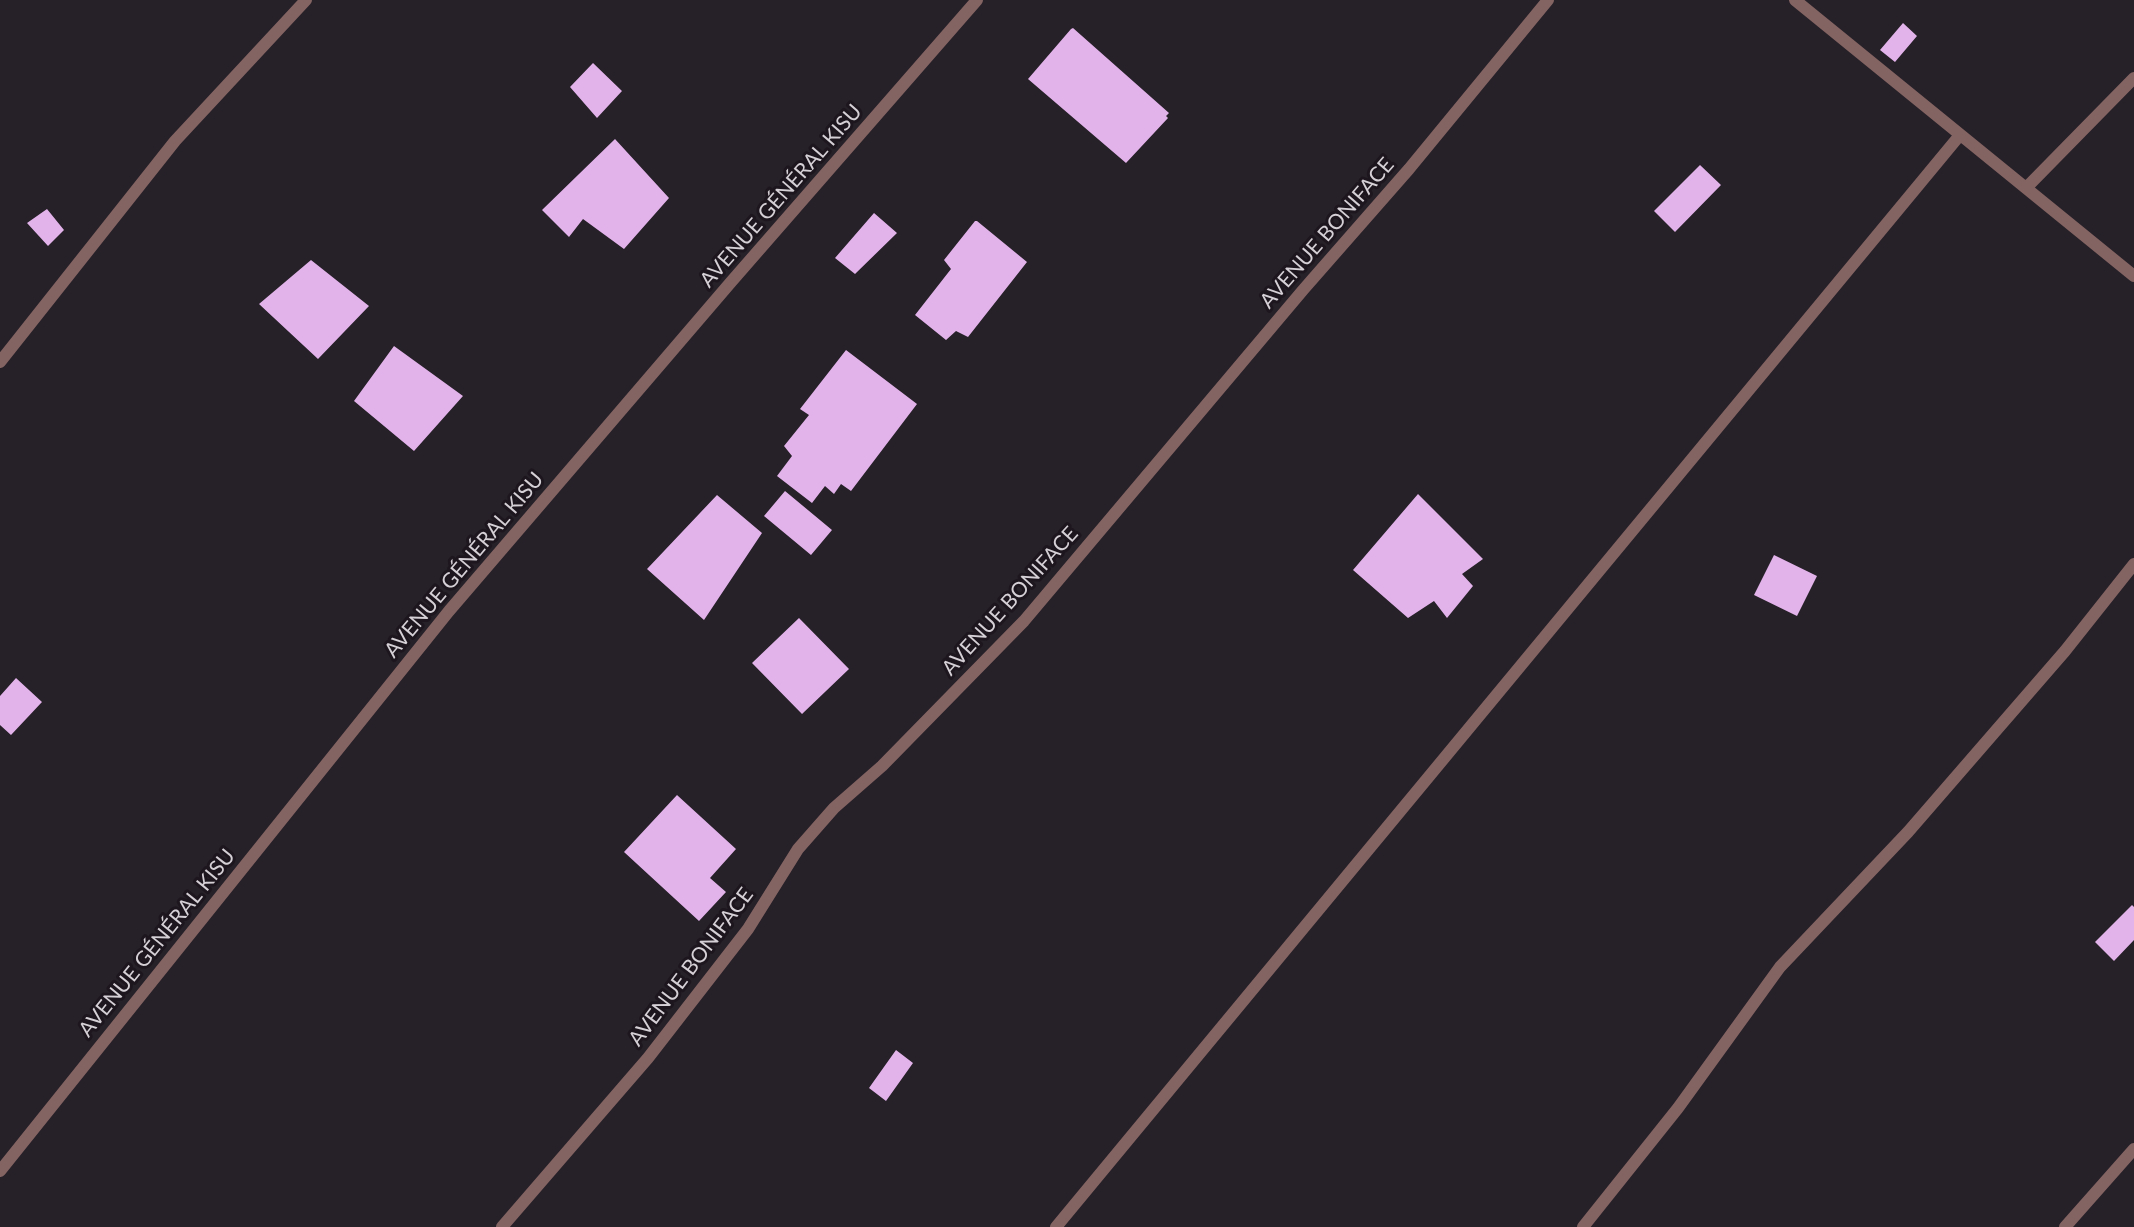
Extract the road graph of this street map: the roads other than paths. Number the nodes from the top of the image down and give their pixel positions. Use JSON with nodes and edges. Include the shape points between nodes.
{"nodes":[{"id":1,"x":306,"y":0,"type":"edge"},
{"id":2,"x":977,"y":0,"type":"edge"},
{"id":3,"x":1548,"y":0,"type":"edge"},
{"id":4,"x":1795,"y":0,"type":"edge"},
{"id":5,"x":2134,"y":78,"type":"edge"},
{"id":6,"x":1960,"y":135,"type":"junction"},
{"id":7,"x":2026,"y":188,"type":"junction"},
{"id":8,"x":2134,"y":276,"type":"edge"},
{"id":9,"x":0,"y":362,"type":"edge"},
{"id":10,"x":2134,"y":564,"type":"edge"},
{"id":11,"x":2134,"y":1149,"type":"edge"},
{"id":12,"x":0,"y":1171,"type":"edge"},
{"id":13,"x":502,"y":1227,"type":"edge"},
{"id":14,"x":1056,"y":1227,"type":"edge"},
{"id":15,"x":1583,"y":1227,"type":"edge"},
{"id":16,"x":2065,"y":1227,"type":"edge"}],
"edges":[{"from":1,"to":9,"type":"street","via":[[175,141]]},
{"from":2,"to":12,"type":"street","name":"AVENUE GÉNÉRAL KISU","via":[[449,611]]},
{"from":3,"to":13,"type":"street","name":"AVENUE BONIFACE","via":[[1024,621],[882,766],[834,808],[798,849],[748,929],[662,1040]]},
{"from":4,"to":6,"type":"street"},
{"from":5,"to":7,"type":"street"},
{"from":6,"to":7,"type":"street"},
{"from":6,"to":14,"type":"street"},
{"from":7,"to":8,"type":"street"},
{"from":10,"to":15,"type":"street","via":[[2065,651],[1908,832],[1780,967],[1678,1108]]},
{"from":11,"to":16,"type":"street"}]}
